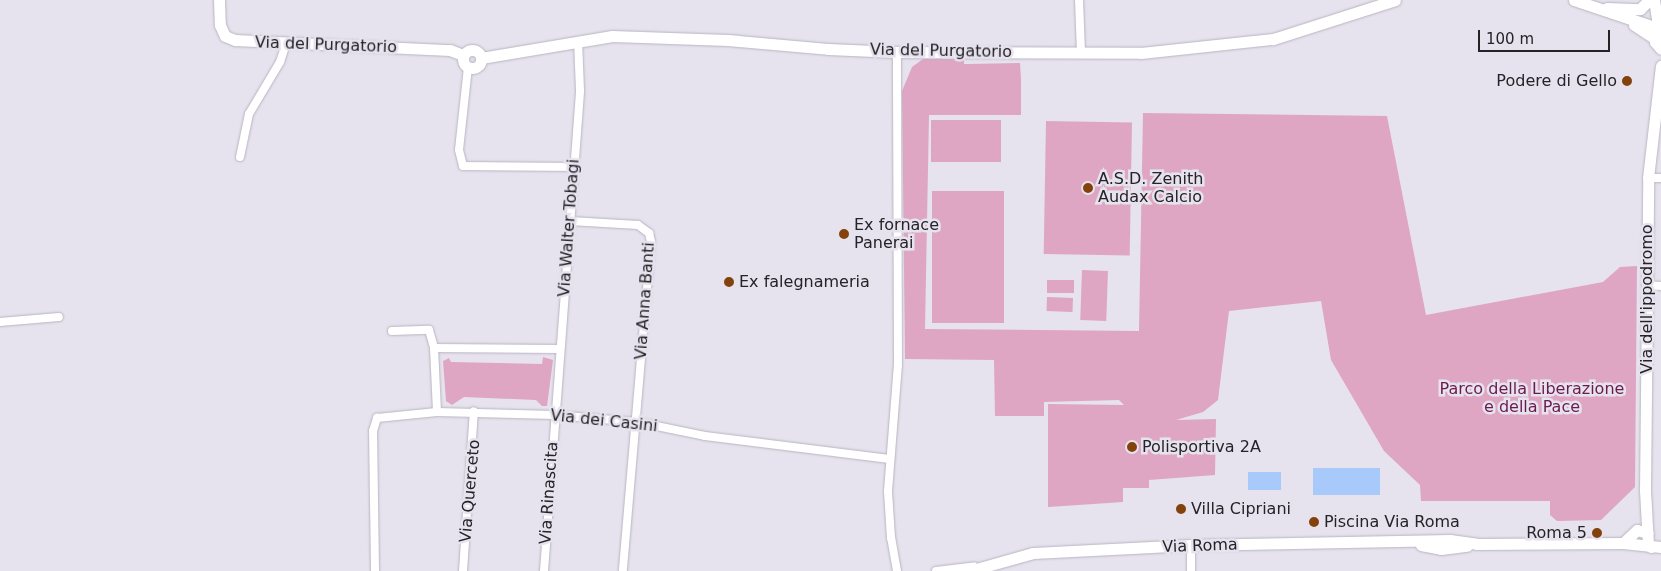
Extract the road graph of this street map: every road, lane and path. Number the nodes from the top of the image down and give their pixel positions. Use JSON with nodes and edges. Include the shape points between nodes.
{"nodes":[{"id":1,"x":219,"y":0,"type":"edge"},
{"id":2,"x":1079,"y":0,"type":"edge"},
{"id":3,"x":1395,"y":0,"type":"edge"},
{"id":4,"x":1574,"y":0,"type":"edge"},
{"id":5,"x":1649,"y":0,"type":"edge"},
{"id":6,"x":1654,"y":0,"type":"edge"},
{"id":7,"x":1659,"y":0,"type":"edge"},
{"id":8,"x":1661,"y":5,"type":"edge"},
{"id":9,"x":1596,"y":7,"type":"junction"},
{"id":10,"x":1658,"y":29,"type":"edge"},
{"id":11,"x":578,"y":42,"type":"junction"},
{"id":12,"x":286,"y":44,"type":"junction"},
{"id":13,"x":1661,"y":49,"type":"edge"},
{"id":14,"x":898,"y":52,"type":"junction"},
{"id":15,"x":1081,"y":53,"type":"junction"},
{"id":16,"x":463,"y":55,"type":"junction"},
{"id":17,"x":481,"y":58,"type":"junction"},
{"id":18,"x":1661,"y":66,"type":"edge"},
{"id":19,"x":468,"y":67,"type":"junction"},
{"id":20,"x":1660,"y":84,"type":"edge"},
{"id":21,"x":240,"y":157,"type":"dead end"},
{"id":22,"x":574,"y":167,"type":"junction"},
{"id":23,"x":1648,"y":178,"type":"junction"},
{"id":24,"x":1661,"y":178,"type":"edge"},
{"id":25,"x":570,"y":221,"type":"junction"},
{"id":26,"x":1646,"y":286,"type":"junction"},
{"id":27,"x":1661,"y":286,"type":"edge"},
{"id":28,"x":59,"y":317,"type":"dead end"},
{"id":29,"x":0,"y":322,"type":"edge"},
{"id":30,"x":392,"y":331,"type":"dead end"},
{"id":31,"x":434,"y":348,"type":"junction"},
{"id":32,"x":560,"y":349,"type":"junction"},
{"id":33,"x":436,"y":412,"type":"junction"},
{"id":34,"x":474,"y":412,"type":"junction"},
{"id":35,"x":555,"y":415,"type":"junction"},
{"id":36,"x":637,"y":422,"type":"junction"},
{"id":37,"x":890,"y":458,"type":"junction"},
{"id":38,"x":1643,"y":542,"type":"edge"},
{"id":39,"x":1191,"y":545,"type":"junction"},
{"id":40,"x":984,"y":565,"type":"junction"},
{"id":41,"x":376,"y":571,"type":"edge"},
{"id":42,"x":463,"y":571,"type":"edge"},
{"id":43,"x":544,"y":571,"type":"edge"},
{"id":44,"x":623,"y":571,"type":"edge"},
{"id":45,"x":897,"y":571,"type":"edge"},
{"id":46,"x":936,"y":571,"type":"edge"},
{"id":47,"x":969,"y":571,"type":"edge"},
{"id":48,"x":1191,"y":571,"type":"edge"}],
"edges":[{"from":1,"to":12,"type":"street","name":"Via del Purgatorio","via":[[224,36],[245,42]]},
{"from":2,"to":15,"type":"street"},
{"from":3,"to":15,"type":"street","name":"Via del Purgatorio","via":[[1272,39],[1141,53]]},
{"from":4,"to":9,"type":"street"},
{"from":5,"to":9,"type":"street","via":[[1646,7],[1636,10]]},
{"from":6,"to":10,"type":"street"},
{"from":7,"to":8,"type":"street"},
{"from":9,"to":10,"type":"street"},
{"from":10,"to":13,"type":"street"},
{"from":11,"to":14,"type":"street","name":"Via del Purgatorio","via":[[612,36],[689,38]]},
{"from":11,"to":17,"type":"street","name":"Via del Purgatorio"},
{"from":11,"to":22,"type":"street","name":"Via Walter Tobagi","via":[[580,90]]},
{"from":12,"to":16,"type":"street","name":"Via del Purgatorio","via":[[450,50]]},
{"from":12,"to":21,"type":"street","via":[[280,62],[249,114]]},
{"from":14,"to":15,"type":"street","name":"Via del Purgatorio"},
{"from":14,"to":37,"type":"street","via":[[898,365]]},
{"from":16,"to":17,"type":"street","via":[[466,51],[475,50]]},
{"from":16,"to":19,"type":"street"},
{"from":17,"to":19,"type":"street","via":[[477,67]]},
{"from":18,"to":20,"type":"street","name":"Via dell'ippodromo"},
{"from":19,"to":22,"type":"street","via":[[459,150],[463,166]]},
{"from":20,"to":23,"type":"street","name":"Via dell'ippodromo"},
{"from":22,"to":25,"type":"street","name":"Via Walter Tobagi"},
{"from":23,"to":24,"type":"street"},
{"from":23,"to":26,"type":"street","name":"Via dell'ippodromo"},
{"from":25,"to":32,"type":"street","name":"Via Walter Tobagi"},
{"from":25,"to":36,"type":"street","name":"Via Anna Banti","via":[[638,225],[649,233]]},
{"from":26,"to":27,"type":"street"},
{"from":26,"to":38,"type":"street","name":"Via dell'ippodromo"},
{"from":28,"to":29,"type":"street"},
{"from":30,"to":31,"type":"street","via":[[430,330]]},
{"from":31,"to":32,"type":"street"},
{"from":31,"to":33,"type":"street"},
{"from":32,"to":35,"type":"street","name":"Via Walter Tobagi"},
{"from":33,"to":34,"type":"street","name":"Via dei Casini"},
{"from":33,"to":41,"type":"street","name":"Via dei Casini","via":[[377,418],[373,431]]},
{"from":34,"to":35,"type":"street","name":"Via dei Casini"},
{"from":34,"to":42,"type":"street","name":"Via Querceto"},
{"from":35,"to":36,"type":"street","name":"Via dei Casini"},
{"from":35,"to":43,"type":"street","name":"Via Rinascita"},
{"from":36,"to":37,"type":"street","name":"Via dei Casini","via":[[705,436]]},
{"from":36,"to":44,"type":"street"},
{"from":37,"to":45,"type":"street","via":[[890,528]]},
{"from":38,"to":39,"type":"street","name":"Via Roma","via":[[1477,544],[1441,549],[1427,548],[1418,543]]},
{"from":39,"to":40,"type":"street","name":"Via Roma","via":[[1033,553]]},
{"from":39,"to":48,"type":"street"},
{"from":40,"to":46,"type":"street","name":"Via Roma"},
{"from":40,"to":47,"type":"street","name":"Via Roma"}]}
